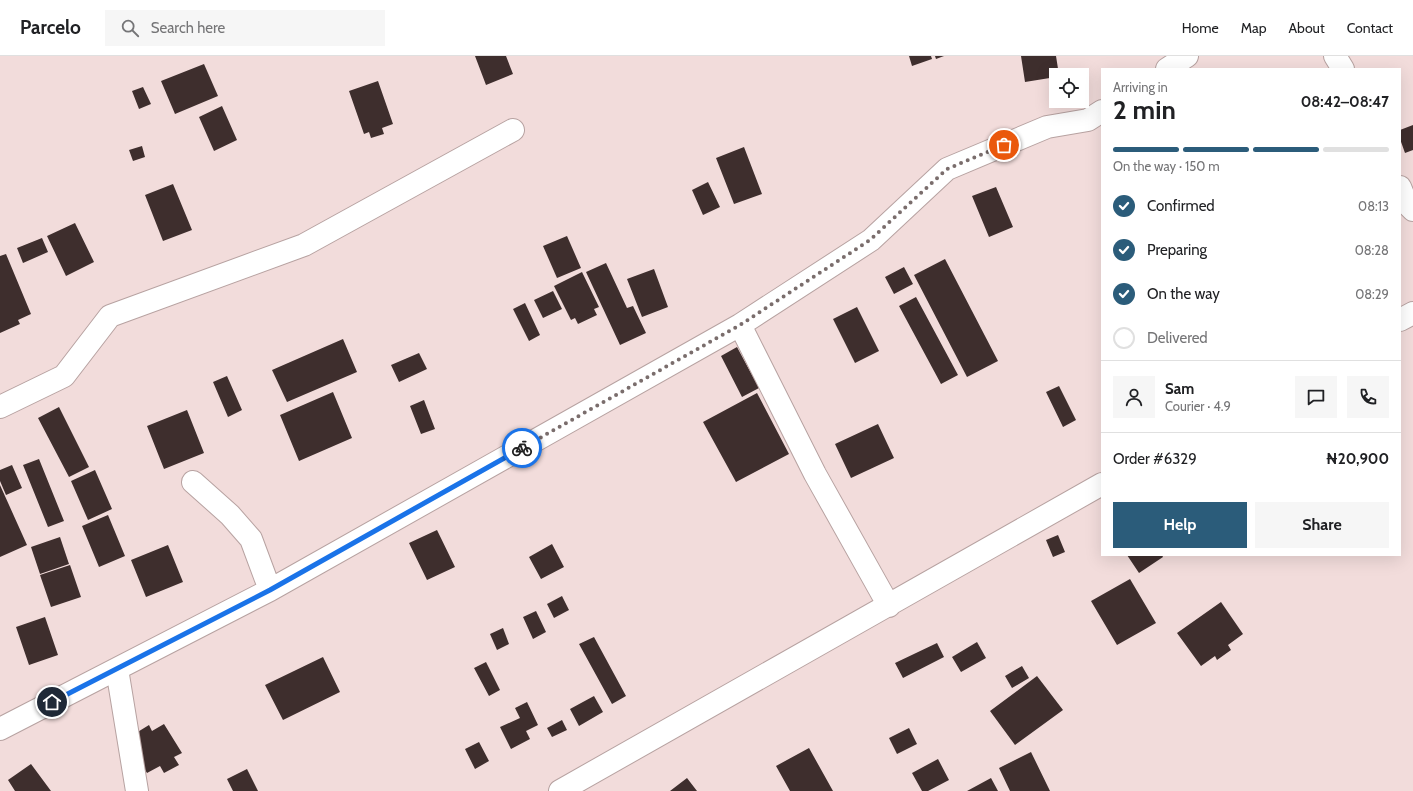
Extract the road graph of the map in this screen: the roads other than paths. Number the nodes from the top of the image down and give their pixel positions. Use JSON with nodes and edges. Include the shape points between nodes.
{"nodes":[{"id":1,"x":1187,"y":56,"type":"edge"},
{"id":2,"x":1335,"y":56,"type":"edge"},
{"id":3,"x":1169,"y":68,"type":"edge"},
{"id":4,"x":1342,"y":68,"type":"edge"},
{"id":5,"x":1101,"y":112,"type":"edge"},
{"id":6,"x":513,"y":130,"type":"dead end"},
{"id":7,"x":1401,"y":189,"type":"edge"},
{"id":8,"x":1413,"y":210,"type":"edge"},
{"id":9,"x":1413,"y":313,"type":"edge"},
{"id":10,"x":1401,"y":319,"type":"edge"},
{"id":11,"x":740,"y":325,"type":"junction"},
{"id":12,"x":0,"y":407,"type":"edge"},
{"id":13,"x":193,"y":482,"type":"dead end"},
{"id":14,"x":1101,"y":485,"type":"edge"},
{"id":15,"x":270,"y":590,"type":"junction"},
{"id":16,"x":889,"y":606,"type":"junction"},
{"id":17,"x":117,"y":668,"type":"junction"},
{"id":18,"x":0,"y":729,"type":"edge"},
{"id":19,"x":137,"y":791,"type":"edge"},
{"id":20,"x":560,"y":791,"type":"edge"}],
"edges":[{"from":1,"to":3,"type":"street"},
{"from":2,"to":4,"type":"street"},
{"from":5,"to":11,"type":"street","via":[[1088,120],[1047,127],[947,169],[870,240]]},
{"from":6,"to":12,"type":"street","via":[[304,245],[110,316],[64,376]]},
{"from":7,"to":8,"type":"street","via":[[1407,204]]},
{"from":9,"to":10,"type":"street"},
{"from":11,"to":15,"type":"street"},
{"from":11,"to":16,"type":"street","via":[[815,474]]},
{"from":13,"to":15,"type":"street","via":[[230,515],[251,539]]},
{"from":14,"to":16,"type":"street"},
{"from":15,"to":17,"type":"street"},
{"from":16,"to":20,"type":"street"},
{"from":17,"to":18,"type":"street"},
{"from":17,"to":19,"type":"street"}]}
